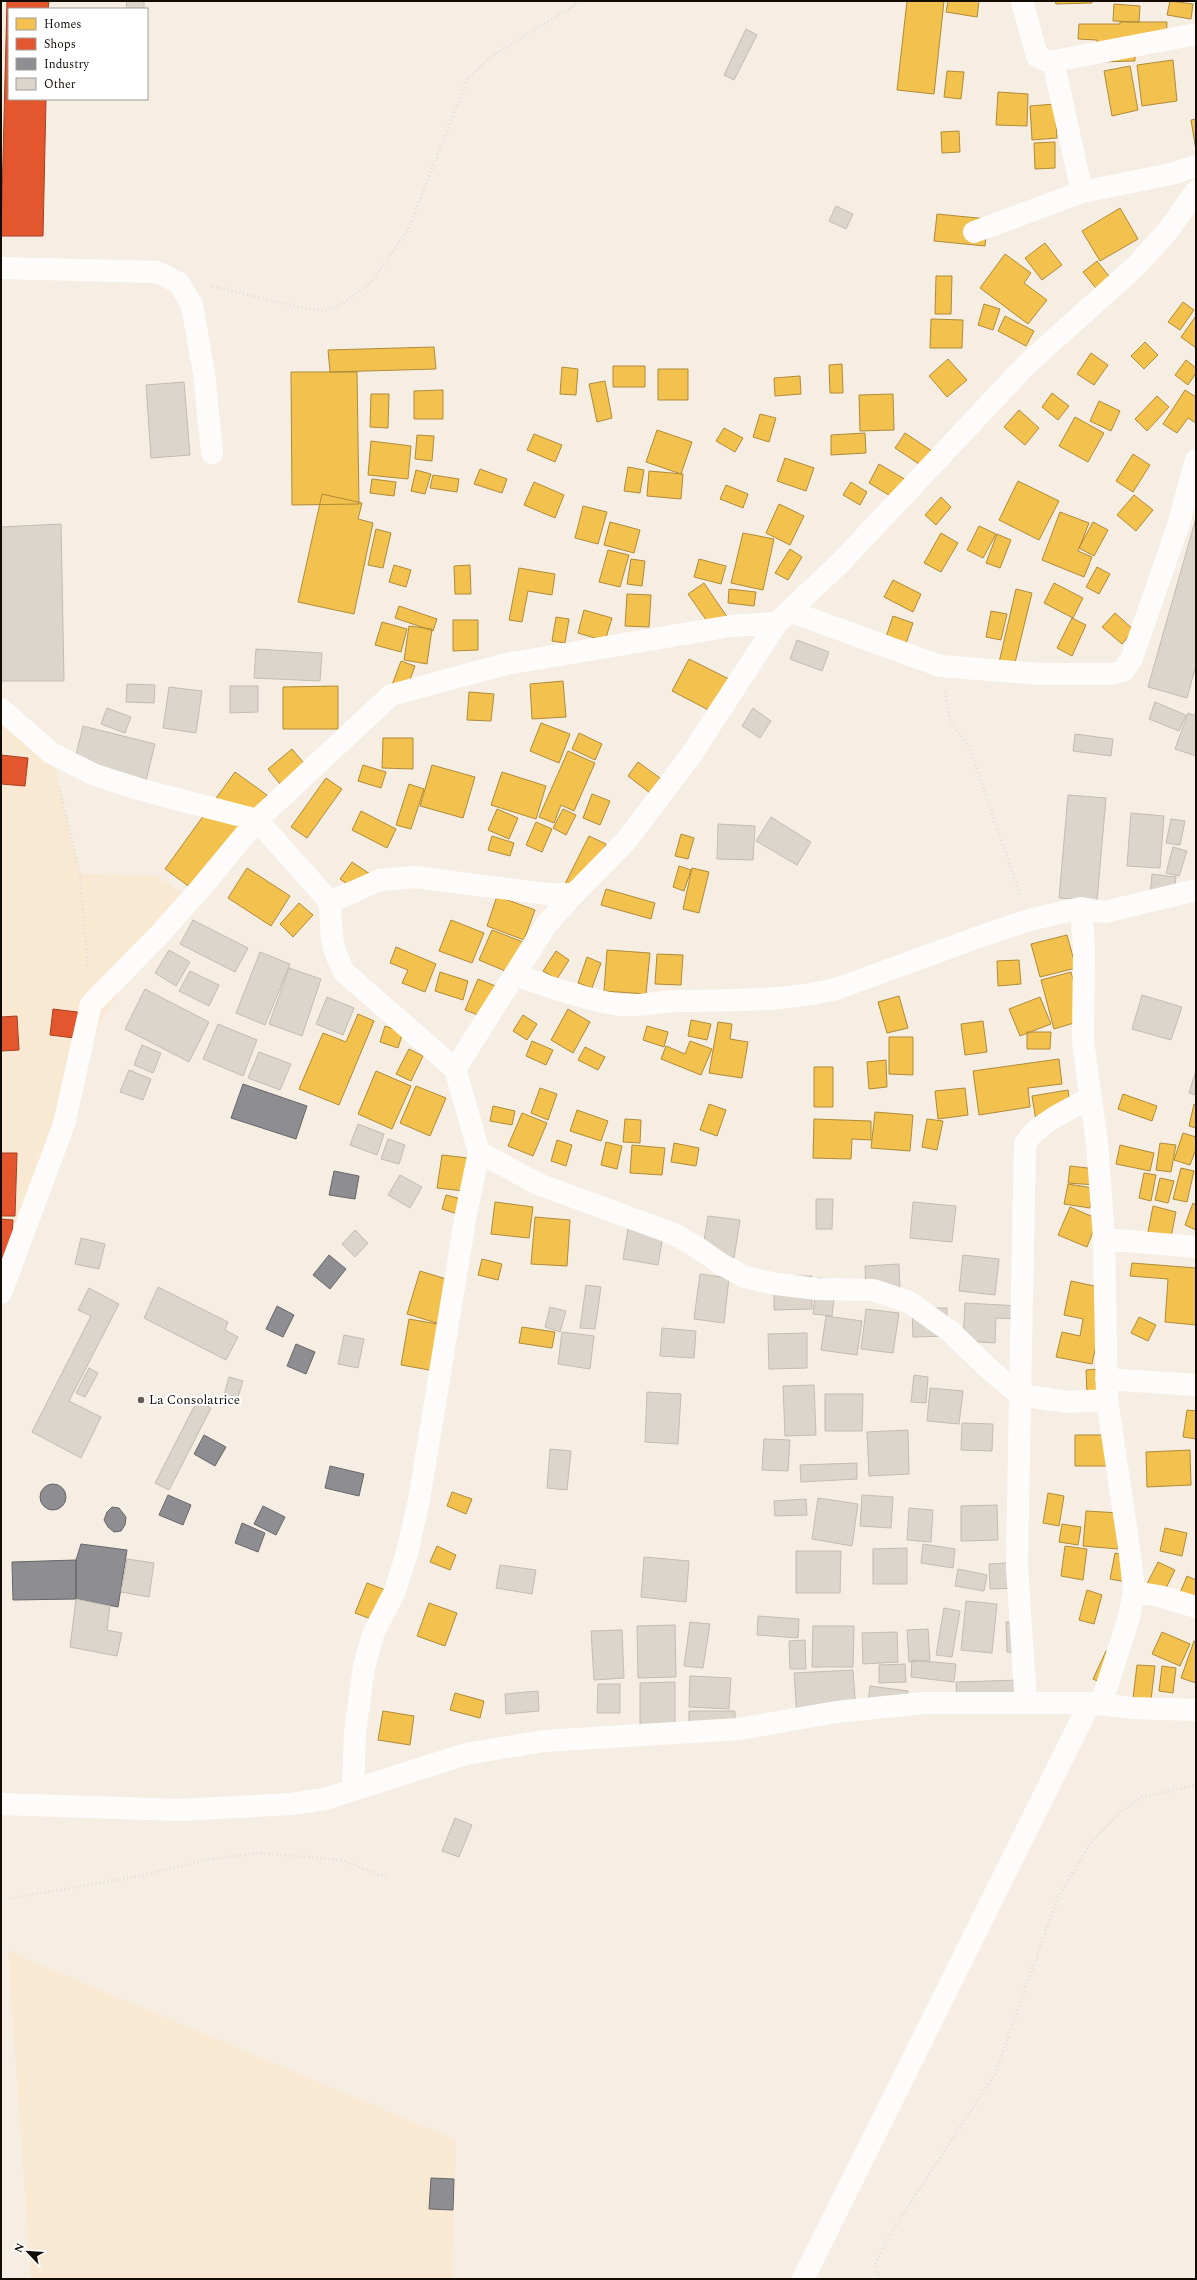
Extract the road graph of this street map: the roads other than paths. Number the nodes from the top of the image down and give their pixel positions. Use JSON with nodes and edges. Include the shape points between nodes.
{"nodes":[{"id":1,"x":1022,"y":1,"type":"edge"},
{"id":2,"x":1196,"y":34,"type":"edge"},
{"id":3,"x":1053,"y":60,"type":"junction"},
{"id":4,"x":1196,"y":166,"type":"edge"},
{"id":5,"x":1196,"y":191,"type":"edge"},
{"id":6,"x":1082,"y":192,"type":"junction"},
{"id":7,"x":974,"y":232,"type":"dead end"},
{"id":8,"x":1,"y":268,"type":"edge"},
{"id":9,"x":212,"y":454,"type":"dead end"},
{"id":10,"x":1196,"y":460,"type":"edge"},
{"id":11,"x":783,"y":617,"type":"junction"},
{"id":12,"x":1,"y":709,"type":"edge"},
{"id":13,"x":257,"y":820,"type":"junction"},
{"id":14,"x":1196,"y":890,"type":"edge"},
{"id":15,"x":574,"y":894,"type":"junction"},
{"id":16,"x":330,"y":902,"type":"junction"},
{"id":17,"x":1081,"y":908,"type":"junction"},
{"id":18,"x":515,"y":975,"type":"junction"},
{"id":19,"x":455,"y":1068,"type":"junction"},
{"id":20,"x":1090,"y":1099,"type":"junction"},
{"id":21,"x":479,"y":1152,"type":"junction"},
{"id":22,"x":1104,"y":1239,"type":"junction"},
{"id":23,"x":1196,"y":1247,"type":"edge"},
{"id":24,"x":1,"y":1293,"type":"edge"},
{"id":25,"x":1196,"y":1385,"type":"edge"},
{"id":26,"x":1106,"y":1390,"type":"junction"},
{"id":27,"x":1020,"y":1395,"type":"junction"},
{"id":28,"x":1134,"y":1592,"type":"junction"},
{"id":29,"x":1196,"y":1607,"type":"edge"},
{"id":30,"x":1026,"y":1702,"type":"junction"},
{"id":31,"x":1095,"y":1704,"type":"junction"},
{"id":32,"x":1196,"y":1710,"type":"edge"},
{"id":33,"x":353,"y":1789,"type":"junction"},
{"id":34,"x":1,"y":1804,"type":"edge"},
{"id":35,"x":803,"y":2279,"type":"edge"}],
"edges":[{"from":1,"to":3,"type":"street","via":[[1037,56],[1044,61]]},
{"from":2,"to":3,"type":"street"},
{"from":3,"to":6,"type":"street"},
{"from":4,"to":6,"type":"street","via":[[1171,174]]},
{"from":5,"to":11,"type":"street","via":[[1167,232],[1136,266],[1027,364],[842,561]]},
{"from":6,"to":7,"type":"street"},
{"from":8,"to":9,"type":"street","via":[[157,272],[179,283],[192,305],[204,373]]},
{"from":10,"to":11,"type":"street","via":[[1178,526],[1144,625],[1132,658],[1123,671],[1112,674],[1040,674],[940,666]]},
{"from":11,"to":13,"type":"street","via":[[506,664],[391,695]]},
{"from":11,"to":15,"type":"street","via":[[689,758],[625,842]]},
{"from":12,"to":13,"type":"street","via":[[51,753],[95,775]]},
{"from":13,"to":16,"type":"street"},
{"from":13,"to":24,"type":"street","via":[[159,936],[91,1004],[64,1124]]},
{"from":14,"to":17,"type":"street","via":[[1105,912]]},
{"from":15,"to":16,"type":"street","via":[[547,894],[415,877],[380,880]]},
{"from":15,"to":18,"type":"street","via":[[546,925]]},
{"from":16,"to":19,"type":"street","via":[[334,953],[344,972]]},
{"from":17,"to":18,"type":"street","via":[[1029,920],[842,987],[776,999],[674,1001],[642,1006],[616,1004],[586,998]]},
{"from":17,"to":20,"type":"street","via":[[1084,947],[1083,1041]]},
{"from":18,"to":19,"type":"street"},
{"from":19,"to":21,"type":"street"},
{"from":20,"to":22,"type":"street","via":[[1097,1143]]},
{"from":20,"to":27,"type":"street","via":[[1065,1110],[1031,1135],[1025,1144]]},
{"from":21,"to":27,"type":"street","via":[[538,1184],[674,1234],[745,1277],[776,1284],[873,1290],[909,1302],[951,1332]]},
{"from":21,"to":33,"type":"street","via":[[466,1214],[419,1500],[395,1592],[374,1634],[364,1667],[355,1732]]},
{"from":22,"to":23,"type":"street"},
{"from":22,"to":26,"type":"street"},
{"from":25,"to":26,"type":"street"},
{"from":26,"to":27,"type":"street","via":[[1067,1402]]},
{"from":26,"to":28,"type":"street"},
{"from":27,"to":30,"type":"street","via":[[1017,1568]]},
{"from":28,"to":29,"type":"street"},
{"from":28,"to":31,"type":"street","via":[[1128,1620]]},
{"from":30,"to":31,"type":"street"},
{"from":30,"to":33,"type":"street","via":[[924,1703],[836,1712],[740,1729],[544,1741],[466,1754]]},
{"from":31,"to":32,"type":"street"},
{"from":31,"to":35,"type":"street"},
{"from":33,"to":34,"type":"street","via":[[325,1799],[292,1804],[195,1809]]}]}
